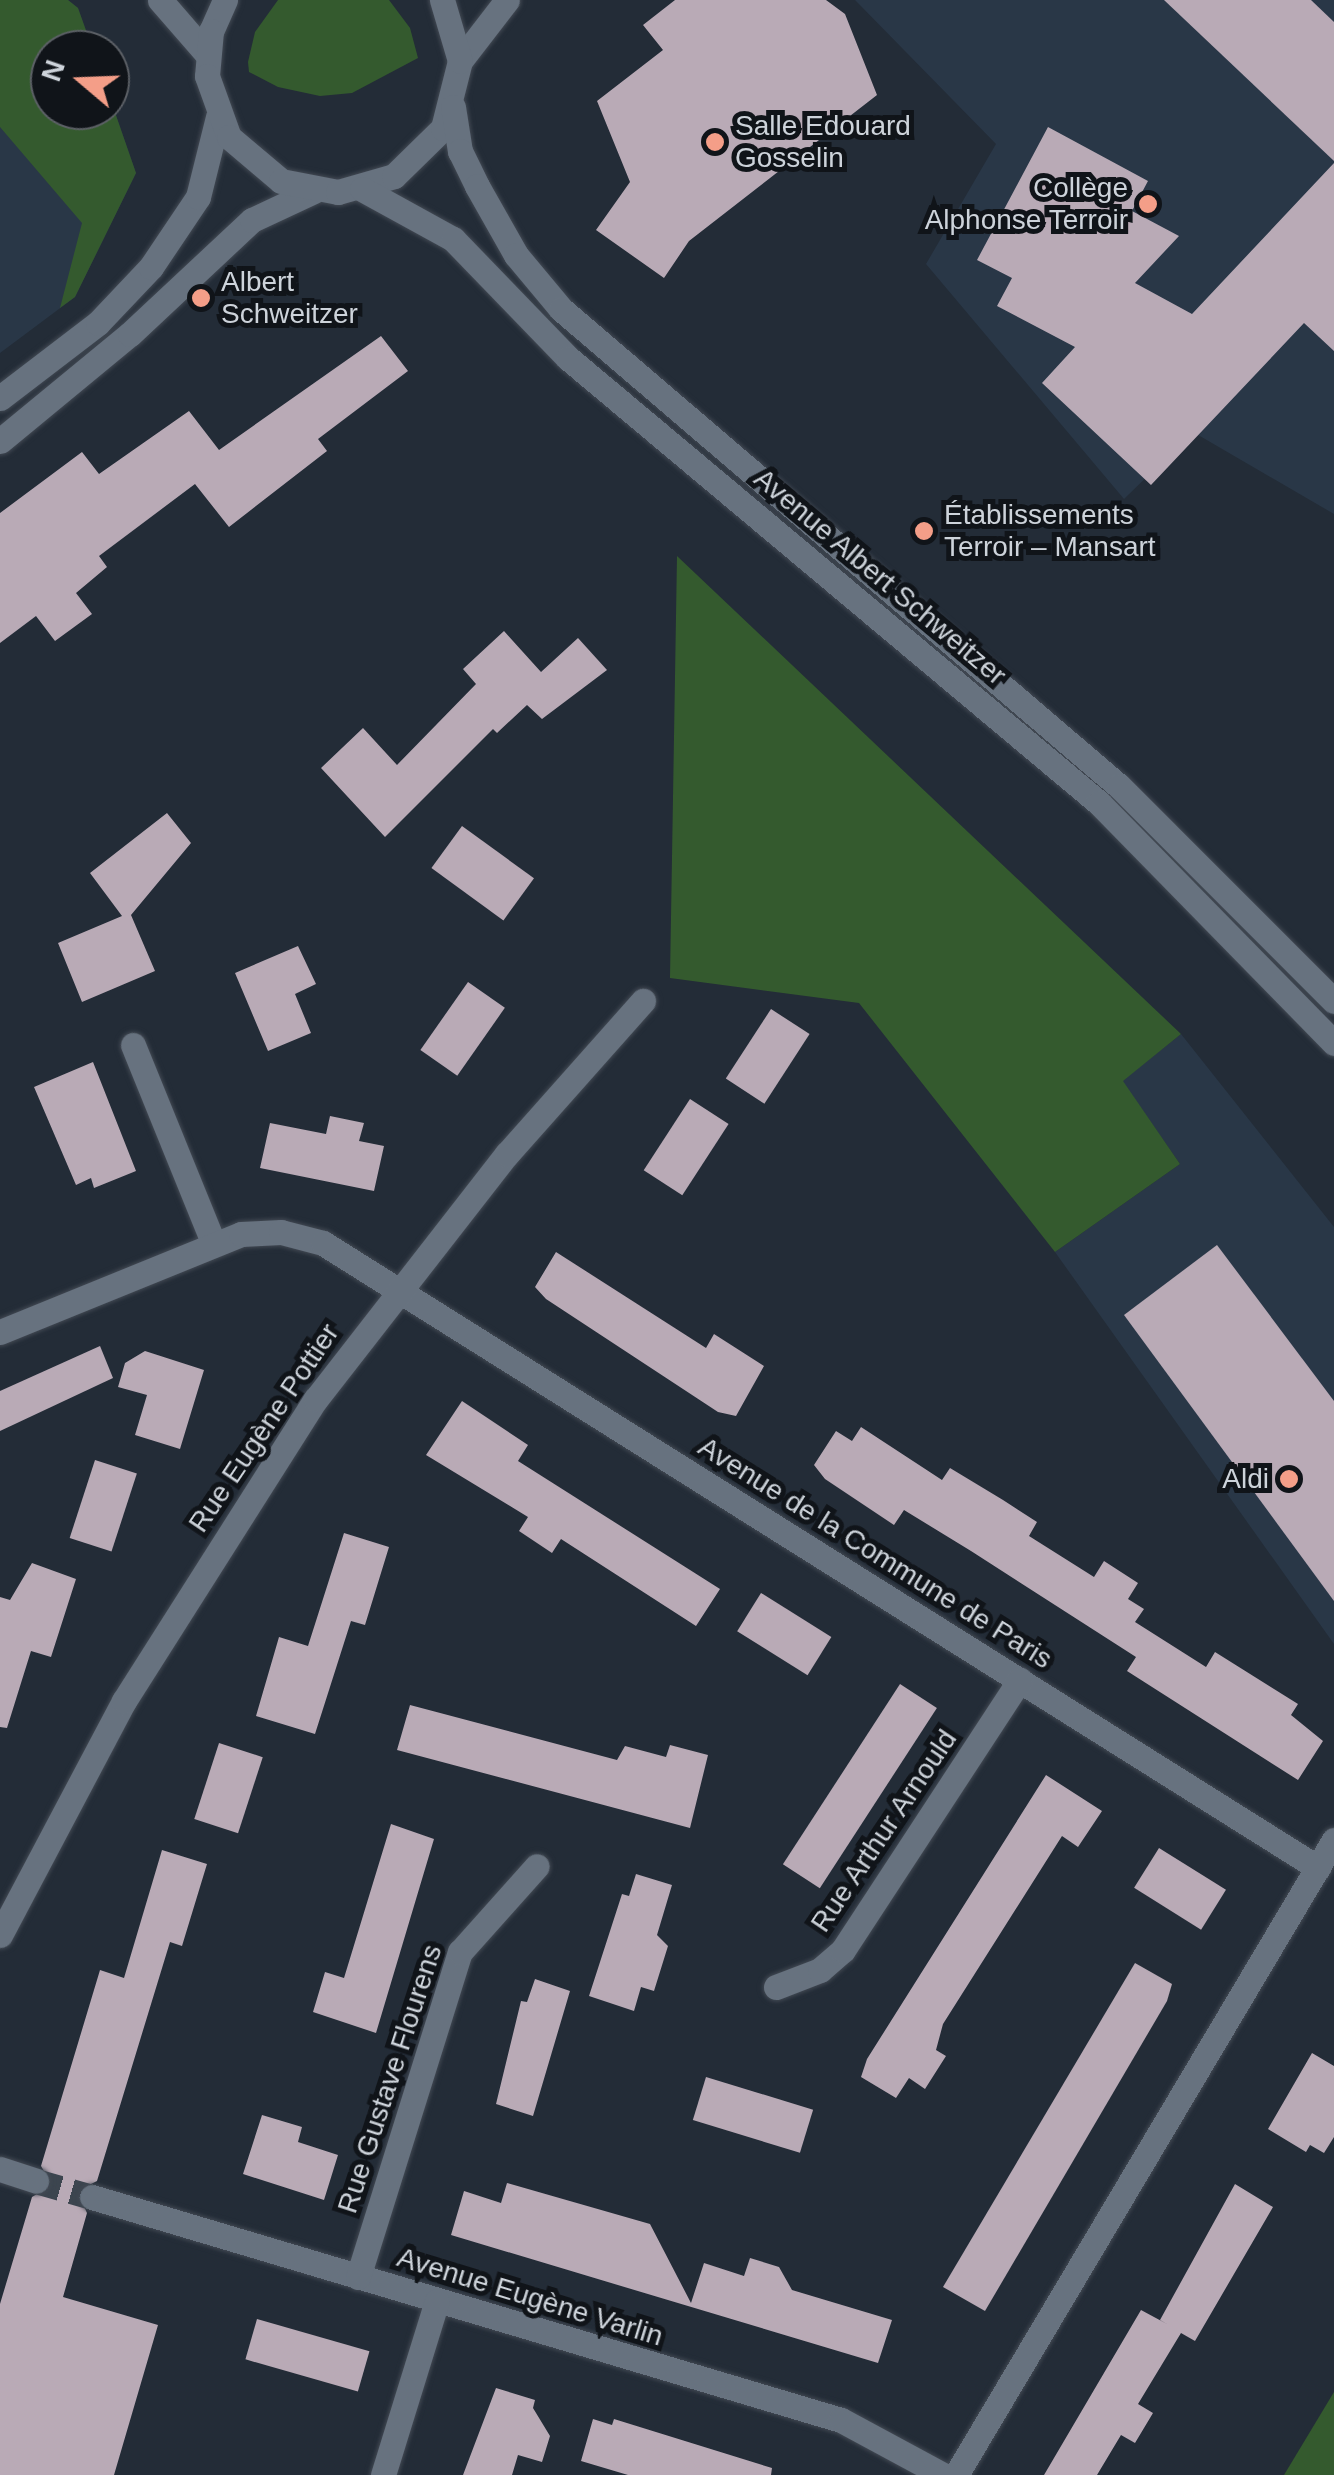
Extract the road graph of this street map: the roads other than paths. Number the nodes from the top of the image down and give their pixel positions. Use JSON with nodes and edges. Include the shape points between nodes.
{"nodes":[{"id":1,"x":160,"y":0,"type":"edge"},
{"id":2,"x":225,"y":0,"type":"edge"},
{"id":3,"x":442,"y":0,"type":"edge"},
{"id":4,"x":506,"y":0,"type":"edge"},
{"id":5,"x":207,"y":54,"type":"junction"},
{"id":6,"x":460,"y":60,"type":"junction"},
{"id":7,"x":453,"y":107,"type":"junction"},
{"id":8,"x":218,"y":118,"type":"junction"},
{"id":9,"x":362,"y":189,"type":"junction"},
{"id":10,"x":314,"y":190,"type":"junction"},
{"id":11,"x":0,"y":398,"type":"edge"},
{"id":12,"x":0,"y":440,"type":"edge"},
{"id":13,"x":643,"y":1001,"type":"dead end"},
{"id":14,"x":1334,"y":1001,"type":"edge"},
{"id":15,"x":1334,"y":1043,"type":"edge"},
{"id":16,"x":133,"y":1044,"type":"dead end"},
{"id":17,"x":213,"y":1242,"type":"junction"},
{"id":18,"x":400,"y":1287,"type":"junction"},
{"id":19,"x":0,"y":1332,"type":"edge"},
{"id":20,"x":1020,"y":1680,"type":"junction"},
{"id":21,"x":1334,"y":1840,"type":"edge"},
{"id":22,"x":537,"y":1866,"type":"dead end"},
{"id":23,"x":1318,"y":1868,"type":"junction"},
{"id":24,"x":0,"y":1935,"type":"edge"},
{"id":25,"x":776,"y":1987,"type":"dead end"},
{"id":26,"x":0,"y":2169,"type":"edge"},
{"id":27,"x":36,"y":2181,"type":"tunnel mouth"},
{"id":28,"x":92,"y":2198,"type":"tunnel mouth"},
{"id":29,"x":358,"y":2278,"type":"junction"},
{"id":30,"x":437,"y":2302,"type":"junction"},
{"id":31,"x":383,"y":2475,"type":"edge"},
{"id":32,"x":943,"y":2475,"type":"edge"},
{"id":33,"x":956,"y":2475,"type":"edge"}],
"edges":[{"from":1,"to":5,"type":"street"},
{"from":2,"to":5,"type":"street"},
{"from":3,"to":6,"type":"street"},
{"from":4,"to":6,"type":"street"},
{"from":5,"to":8,"type":"street"},
{"from":6,"to":7,"type":"street"},
{"from":7,"to":9,"type":"street","via":[[414,164]]},
{"from":7,"to":14,"type":"street","name":"Avenue Albert Schweitzer","via":[[460,151],[477,186],[516,255],[561,309],[1154,817]]},
{"from":8,"to":10,"type":"street","via":[[252,162]]},
{"from":8,"to":11,"type":"street","via":[[198,197],[151,267],[98,323]]},
{"from":9,"to":10,"type":"street"},
{"from":9,"to":15,"type":"street","name":"Avenue Albert Schweitzer","via":[[453,240],[568,358],[1099,803]]},
{"from":10,"to":12,"type":"street","via":[[252,220],[152,315]]},
{"from":13,"to":18,"type":"street","name":"Rue Eugène Pottier"},
{"from":16,"to":17,"type":"street"},
{"from":17,"to":18,"type":"street","name":"Avenue de la Commune de Paris","via":[[258,1231],[302,1236]]},
{"from":17,"to":19,"type":"street","name":"Avenue de la Commune de Paris"},
{"from":18,"to":20,"type":"street","name":"Avenue de la Commune de Paris"},
{"from":18,"to":24,"type":"street","name":"Rue Eugène Pottier","via":[[301,1422],[177,1613]]},
{"from":20,"to":23,"type":"street","name":"Avenue de la Commune de Paris"},
{"from":20,"to":25,"type":"street","name":"Rue Arthur Arnould","via":[[843,1950],[820,1970]]},
{"from":21,"to":23,"type":"street"},
{"from":22,"to":29,"type":"street","name":"Rue Gustave Flourens","via":[[460,1952]]},
{"from":23,"to":33,"type":"street"},
{"from":26,"to":27,"type":"street"},
{"from":28,"to":29,"type":"street","name":"Avenue Eugène Varlin"},
{"from":29,"to":30,"type":"street","name":"Avenue Eugène Varlin"},
{"from":30,"to":31,"type":"street"},
{"from":30,"to":32,"type":"street","name":"Avenue Eugène Varlin","via":[[840,2420]]}]}
